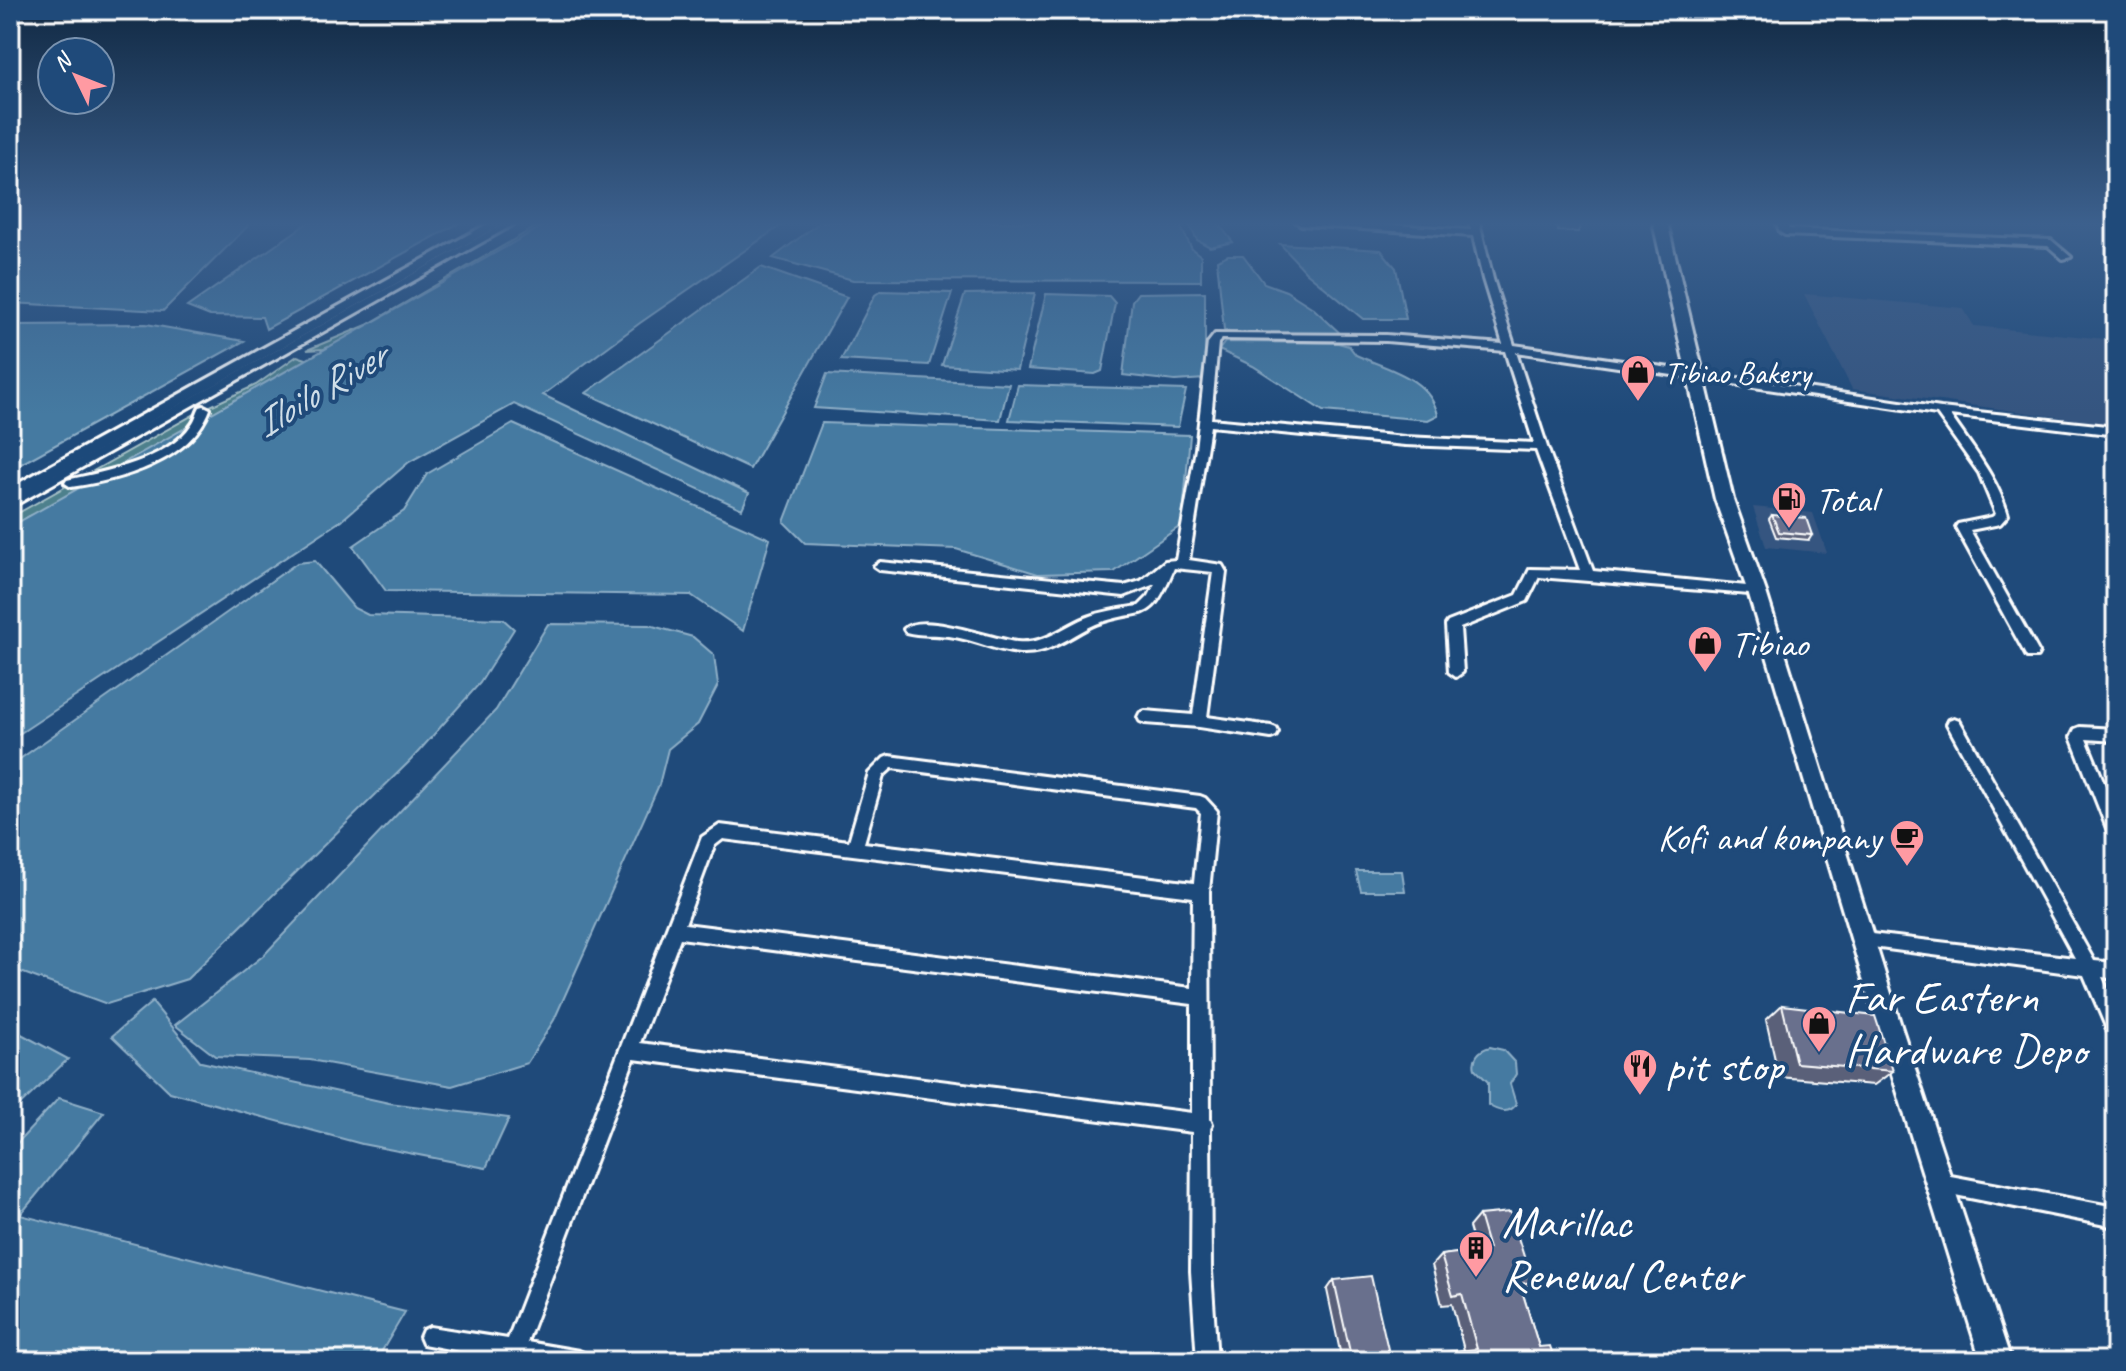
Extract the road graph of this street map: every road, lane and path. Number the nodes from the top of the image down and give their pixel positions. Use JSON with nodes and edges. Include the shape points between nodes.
{"nodes":[{"id":1,"x":367,"y":286,"type":"edge"},
{"id":2,"x":385,"y":286,"type":"edge"},
{"id":3,"x":399,"y":286,"type":"edge"},
{"id":4,"x":1490,"y":286,"type":"edge"},
{"id":5,"x":1676,"y":286,"type":"edge"},
{"id":6,"x":1512,"y":348,"type":"junction"},
{"id":7,"x":1693,"y":377,"type":"junction"},
{"id":8,"x":204,"y":409,"type":"dead end"},
{"id":9,"x":1941,"y":411,"type":"junction"},
{"id":10,"x":1205,"y":422,"type":"junction"},
{"id":11,"x":2116,"y":431,"type":"edge"},
{"id":12,"x":1541,"y":447,"type":"junction"},
{"id":13,"x":71,"y":483,"type":"dead end"},
{"id":14,"x":10,"y":484,"type":"edge"},
{"id":15,"x":10,"y":495,"type":"edge"},
{"id":16,"x":10,"y":504,"type":"edge"},
{"id":17,"x":1176,"y":564,"type":"junction"},
{"id":18,"x":880,"y":566,"type":"dead end"},
{"id":19,"x":1588,"y":575,"type":"junction"},
{"id":20,"x":1757,"y":592,"type":"junction"},
{"id":21,"x":911,"y":629,"type":"dead end"},
{"id":22,"x":2032,"y":653,"type":"dead end"},
{"id":23,"x":1456,"y":672,"type":"dead end"},
{"id":24,"x":1145,"y":717,"type":"dead end"},
{"id":25,"x":1199,"y":721,"type":"junction"},
{"id":26,"x":1954,"y":724,"type":"dead end"},
{"id":27,"x":1271,"y":732,"type":"dead end"},
{"id":28,"x":2116,"y":735,"type":"edge"},
{"id":29,"x":2116,"y":831,"type":"edge"},
{"id":30,"x":855,"y":848,"type":"junction"},
{"id":31,"x":1201,"y":891,"type":"junction"},
{"id":32,"x":676,"y":930,"type":"junction"},
{"id":33,"x":1863,"y":940,"type":"junction"},
{"id":34,"x":2089,"y":967,"type":"junction"},
{"id":35,"x":2116,"y":971,"type":"edge"},
{"id":36,"x":1201,"y":997,"type":"junction"},
{"id":37,"x":2116,"y":1030,"type":"edge"},
{"id":38,"x":630,"y":1050,"type":"junction"},
{"id":39,"x":1203,"y":1124,"type":"junction"},
{"id":40,"x":1940,"y":1183,"type":"junction"},
{"id":41,"x":2110,"y":1216,"type":"dead end"},
{"id":42,"x":430,"y":1337,"type":"dead end"},
{"id":43,"x":512,"y":1356,"type":"edge"},
{"id":44,"x":579,"y":1361,"type":"edge"},
{"id":45,"x":1207,"y":1361,"type":"edge"},
{"id":46,"x":1996,"y":1361,"type":"edge"}],
"edges":[{"from":1,"to":14,"type":"main road"},
{"from":2,"to":15,"type":"main road"},
{"from":3,"to":16,"type":"street"},
{"from":4,"to":6,"type":"street"},
{"from":5,"to":7,"type":"main road"},
{"from":6,"to":7,"type":"street"},
{"from":6,"to":10,"type":"street","via":[[1386,338],[1219,336],[1213,343]]},
{"from":6,"to":12,"type":"street"},
{"from":7,"to":9,"type":"street"},
{"from":7,"to":20,"type":"main road","via":[[1724,499]]},
{"from":8,"to":13,"type":"street","via":[[190,434],[152,459],[108,477]]},
{"from":9,"to":11,"type":"street"},
{"from":9,"to":22,"type":"street","via":[[1998,500],[2002,515],[1996,521],[1962,527]]},
{"from":10,"to":12,"type":"street","via":[[1405,441]]},
{"from":10,"to":17,"type":"street"},
{"from":12,"to":19,"type":"street"},
{"from":17,"to":18,"type":"street","via":[[1124,591]]},
{"from":17,"to":21,"type":"street","via":[[1151,607],[1094,620],[1036,648],[996,645],[958,632]]},
{"from":17,"to":25,"type":"street","via":[[1220,572]]},
{"from":19,"to":20,"type":"street"},
{"from":19,"to":23,"type":"street","via":[[1535,572],[1522,598],[1453,625]]},
{"from":20,"to":33,"type":"main road"},
{"from":24,"to":25,"type":"street"},
{"from":25,"to":27,"type":"street"},
{"from":26,"to":34,"type":"street"},
{"from":28,"to":29,"type":"street","via":[[2078,737]]},
{"from":30,"to":31,"type":"street"},
{"from":30,"to":31,"type":"street","via":[[876,773],[889,762],[1200,802],[1209,811]]},
{"from":30,"to":32,"type":"street","via":[[720,832],[708,842]]},
{"from":31,"to":36,"type":"street"},
{"from":32,"to":36,"type":"street"},
{"from":32,"to":38,"type":"street"},
{"from":33,"to":34,"type":"street"},
{"from":33,"to":40,"type":"main road"},
{"from":34,"to":35,"type":"street"},
{"from":34,"to":37,"type":"street"},
{"from":36,"to":39,"type":"street"},
{"from":38,"to":39,"type":"street"},
{"from":38,"to":43,"type":"street"},
{"from":39,"to":45,"type":"street","via":[[1201,1271]]},
{"from":40,"to":41,"type":"street"},
{"from":40,"to":46,"type":"main road"},
{"from":42,"to":43,"type":"street"},
{"from":43,"to":44,"type":"street"}]}
